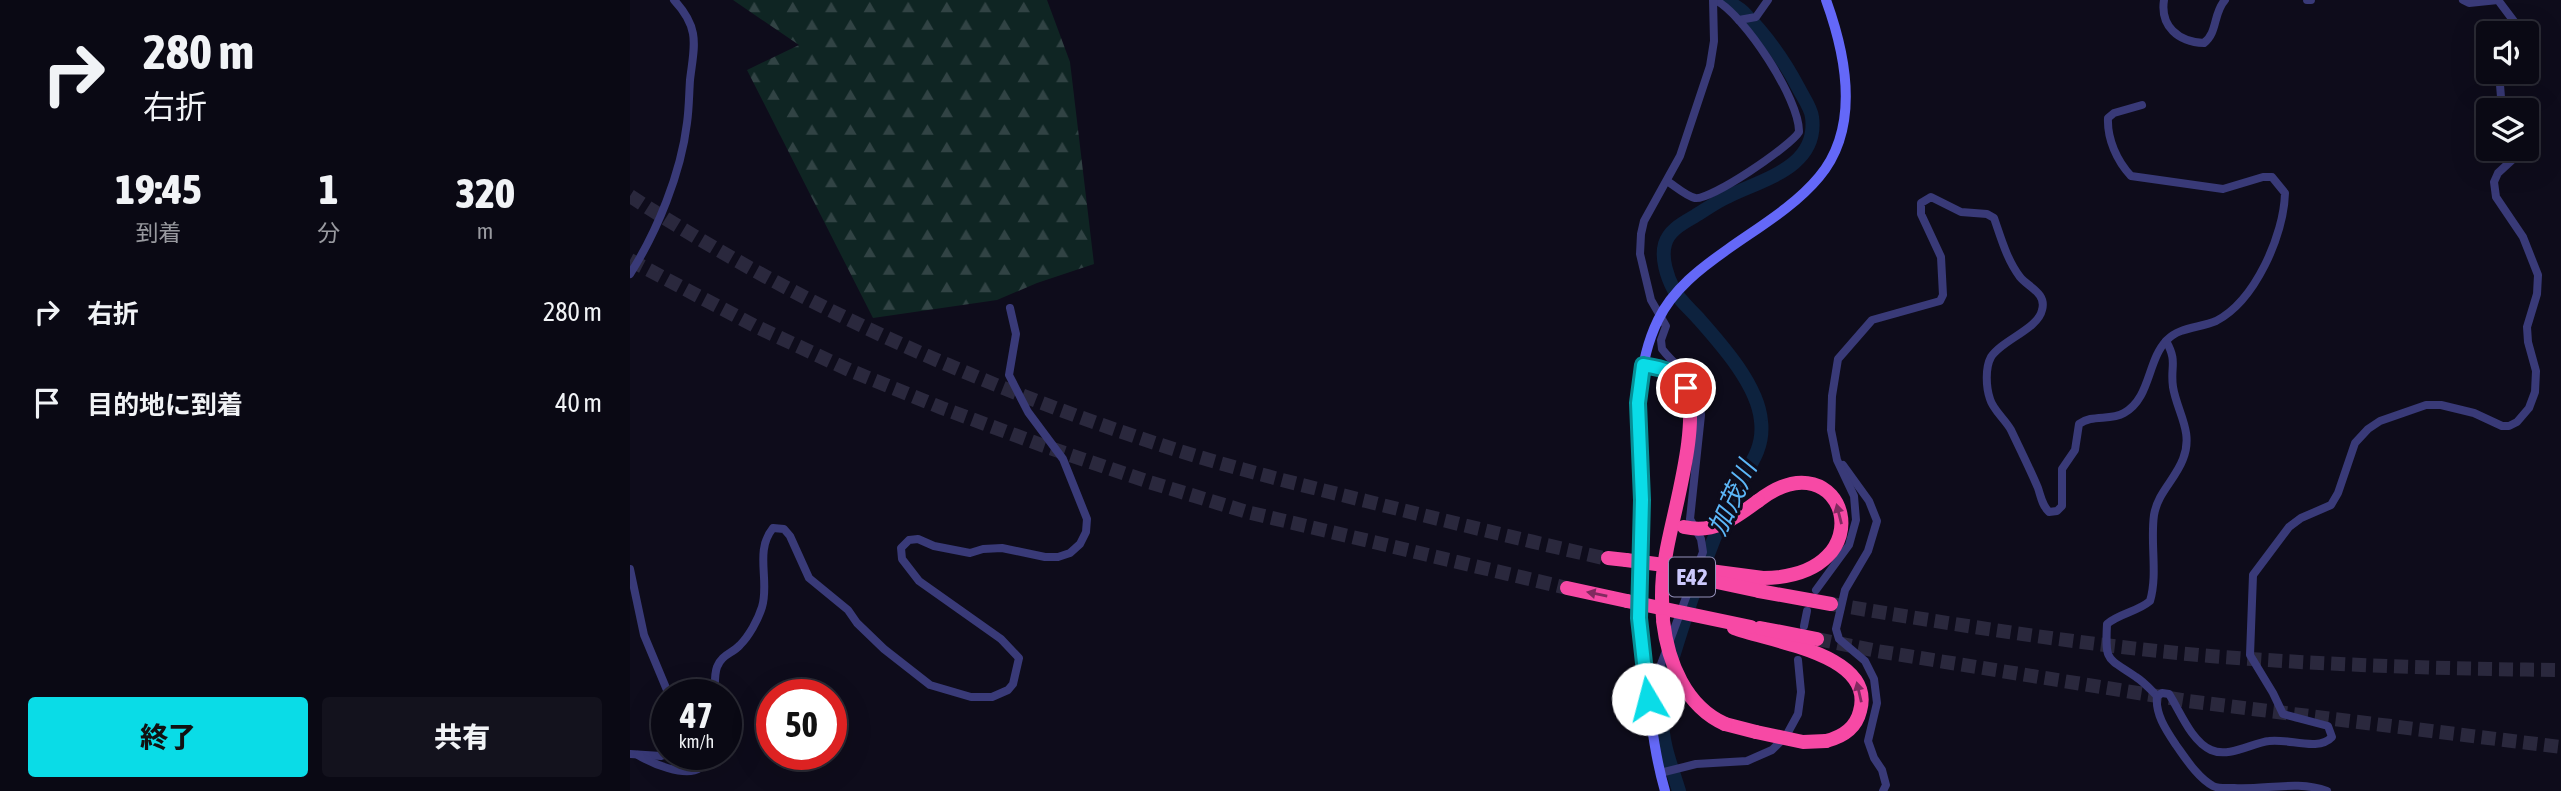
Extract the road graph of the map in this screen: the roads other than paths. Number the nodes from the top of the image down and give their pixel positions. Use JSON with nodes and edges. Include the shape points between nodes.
{"nodes":[{"id":1,"x":674,"y":0,"type":"edge"},
{"id":2,"x":1714,"y":0,"type":"edge"},
{"id":3,"x":1768,"y":0,"type":"edge"},
{"id":4,"x":1826,"y":0,"type":"edge"},
{"id":5,"x":2164,"y":0,"type":"edge"},
{"id":6,"x":2225,"y":0,"type":"edge"},
{"id":7,"x":2463,"y":0,"type":"edge"},
{"id":8,"x":1739,"y":20,"type":"junction"},
{"id":9,"x":2514,"y":21,"type":"edge"},
{"id":10,"x":2142,"y":105,"type":"dead end"},
{"id":11,"x":2509,"y":161,"type":"edge"},
{"id":12,"x":1667,"y":181,"type":"junction"},
{"id":13,"x":630,"y":274,"type":"edge"},
{"id":14,"x":1010,"y":308,"type":"dead end"},
{"id":15,"x":1659,"y":317,"type":"junction"},
{"id":16,"x":2166,"y":341,"type":"junction"},
{"id":17,"x":1643,"y":365,"type":"junction"},
{"id":18,"x":1835,"y":454,"type":"junction"},
{"id":19,"x":1678,"y":523,"type":"junction"},
{"id":20,"x":1608,"y":558,"type":"tunnel mouth"},
{"id":21,"x":630,"y":569,"type":"edge"},
{"id":22,"x":1761,"y":584,"type":"junction"},
{"id":23,"x":1567,"y":588,"type":"tunnel mouth"},
{"id":24,"x":1816,"y":590,"type":"dead end"},
{"id":25,"x":1831,"y":604,"type":"tunnel mouth"},
{"id":26,"x":1807,"y":611,"type":"dead end"},
{"id":27,"x":1804,"y":626,"type":"dead end"},
{"id":28,"x":1750,"y":630,"type":"junction"},
{"id":29,"x":1817,"y":639,"type":"tunnel mouth"},
{"id":30,"x":1798,"y":660,"type":"dead end"},
{"id":31,"x":662,"y":679,"type":"edge"},
{"id":32,"x":716,"y":679,"type":"edge"},
{"id":33,"x":2157,"y":696,"type":"junction"},
{"id":34,"x":1648,"y":699,"type":"junction"},
{"id":35,"x":634,"y":755,"type":"edge"},
{"id":36,"x":651,"y":763,"type":"edge"},
{"id":37,"x":1662,"y":772,"type":"junction"},
{"id":38,"x":1665,"y":791,"type":"edge"},
{"id":39,"x":1883,"y":791,"type":"edge"},
{"id":40,"x":2327,"y":791,"type":"edge"}],
"edges":[{"from":1,"to":13,"type":"street","via":[[695,42],[683,149],[669,193]]},
{"from":2,"to":8,"type":"street"},
{"from":2,"to":12,"type":"street","via":[[1713,54],[1682,151]]},
{"from":3,"to":8,"type":"street","via":[[1756,17]]},
{"from":4,"to":15,"type":"main road","via":[[1838,33],[1846,87],[1844,120],[1835,152],[1804,192],[1710,261],[1683,285]]},
{"from":5,"to":6,"type":"street","via":[[2165,21],[2196,43],[2212,37],[2217,12]]},
{"from":7,"to":9,"type":"street","via":[[2498,0]]},
{"from":8,"to":12,"type":"street","via":[[1782,82],[1794,106],[1799,132],[1735,181],[1702,197],[1694,198]]},
{"from":10,"to":16,"type":"street","via":[[2108,118],[2110,138],[2130,176],[2223,189],[2272,177],[2286,193],[2279,233],[2247,293],[2219,320],[2177,332]]},
{"from":11,"to":33,"type":"street","via":[[2494,182],[2496,197],[2523,237],[2538,275],[2527,327],[2536,371],[2529,408],[2509,426],[2441,405],[2426,405],[2380,421],[2356,443],[2331,505],[2289,527],[2253,575],[2250,655],[2283,714],[2328,726],[2332,737],[2320,744],[2271,740],[2231,751],[2209,750],[2195,737],[2168,694]]},
{"from":12,"to":15,"type":"street","via":[[1644,221],[1640,240],[1651,300]]},
{"from":14,"to":32,"type":"street","via":[[1016,334],[1009,375],[1028,412],[1063,459],[1087,519],[1086,532],[1070,553],[1058,557],[1002,548],[970,553],[919,539],[909,540],[901,548],[902,559],[919,581],[1001,639],[1019,658],[1013,684],[1008,690],[980,698],[930,685],[884,649],[848,610],[809,578],[790,536],[784,529],[773,528],[764,541],[763,604],[739,648],[720,661]]},
{"from":15,"to":17,"type":"main road"},
{"from":15,"to":34,"type":"street","via":[[1666,326],[1662,349],[1688,375],[1699,398],[1701,423],[1690,519],[1703,546]]},
{"from":16,"to":18,"type":"street","via":[[2134,405],[2124,413],[2086,418],[2078,424],[2075,450],[2062,469],[2062,506],[2049,512],[2005,420],[1991,403],[1987,384],[1989,361],[2037,320],[2042,300],[2017,272],[1994,218],[1961,212],[1927,198],[1921,203],[1921,214],[1939,248],[1940,301],[1872,320],[1838,359],[1832,418]]},
{"from":16,"to":33,"type":"street","via":[[2174,360],[2173,387],[2187,430],[2187,447],[2154,514],[2150,601],[2107,624],[2106,648],[2113,662]]},
{"from":17,"to":19,"type":"highway","via":[[1675,374],[1689,400]]},
{"from":17,"to":34,"type":"main road","via":[[1638,403],[1642,500],[1639,618]]},
{"from":18,"to":24,"type":"street","via":[[1854,496],[1855,528],[1842,557]]},
{"from":18,"to":39,"type":"street","via":[[1870,501],[1877,521],[1868,551],[1845,590],[1836,629],[1839,639],[1865,661],[1874,679],[1877,703],[1868,741],[1882,770]]},
{"from":22,"to":19,"type":"highway","one_way":true,"bridge":true,"via":[[1820,564],[1838,544],[1839,507],[1823,488],[1808,482],[1783,485],[1718,526],[1699,530]]},
{"from":19,"to":28,"type":"highway","one_way":true,"bridge":true,"via":[[1663,577],[1663,621],[1670,654],[1688,693],[1704,712],[1725,724],[1756,732],[1803,742],[1826,741],[1847,732],[1859,715],[1862,696],[1845,667]]},
{"from":20,"to":22,"type":"highway","number":"E42","bridge":true},
{"from":21,"to":31,"type":"street","via":[[648,648]]},
{"from":22,"to":25,"type":"highway","number":"E42"},
{"from":28,"to":23,"type":"highway","number":"E42","one_way":true,"bridge":true},
{"from":26,"to":27,"type":"street"},
{"from":28,"to":29,"type":"highway","number":"E42"},
{"from":30,"to":37,"type":"street","via":[[1800,706],[1779,744],[1747,761]]},
{"from":33,"to":40,"type":"street","via":[[2156,708],[2169,735],[2214,787]]},
{"from":34,"to":37,"type":"main road"},
{"from":35,"to":36,"type":"street"},
{"from":37,"to":38,"type":"main road"}]}
